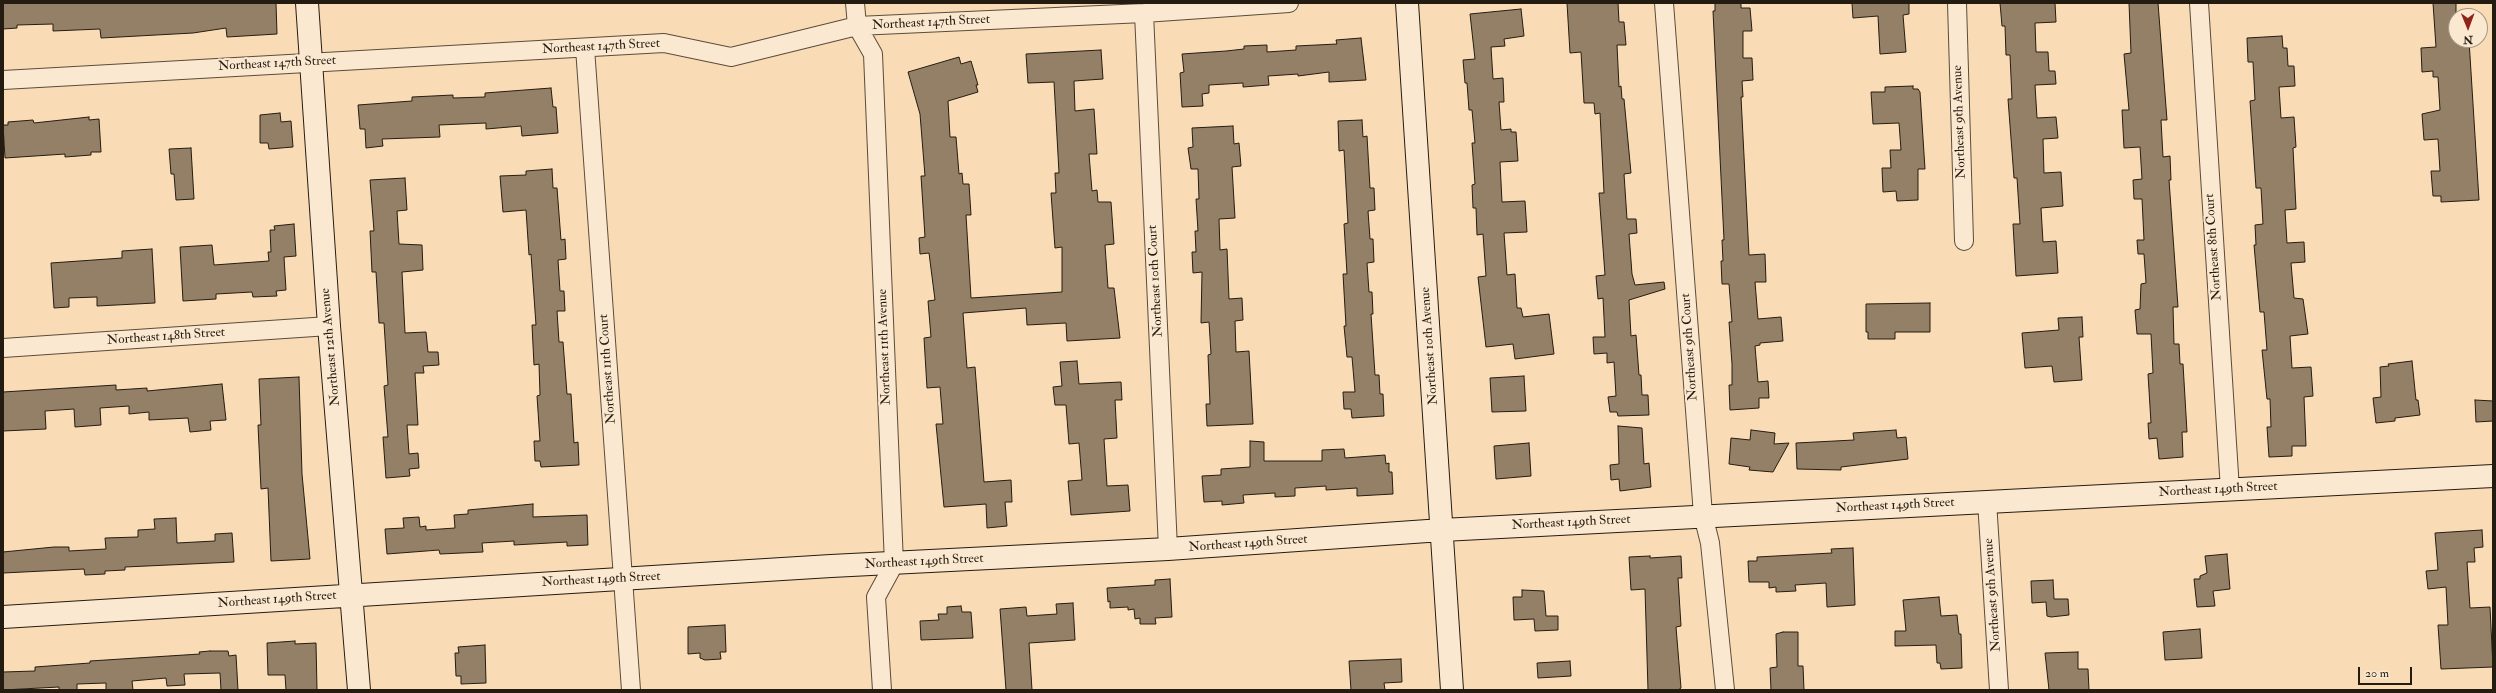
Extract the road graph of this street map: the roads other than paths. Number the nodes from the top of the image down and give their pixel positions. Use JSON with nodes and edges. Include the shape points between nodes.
{"nodes":[{"id":1,"x":307,"y":3,"type":"edge"},
{"id":2,"x":855,"y":3,"type":"edge"},
{"id":3,"x":1289,"y":3,"type":"edge"},
{"id":4,"x":1407,"y":3,"type":"edge"},
{"id":5,"x":1664,"y":3,"type":"edge"},
{"id":6,"x":1957,"y":3,"type":"edge"},
{"id":7,"x":2199,"y":3,"type":"edge"},
{"id":8,"x":1144,"y":13,"type":"junction"},
{"id":9,"x":857,"y":26,"type":"junction"},
{"id":10,"x":585,"y":48,"type":"junction"},
{"id":11,"x":310,"y":62,"type":"junction"},
{"id":12,"x":3,"y":80,"type":"edge"},
{"id":13,"x":1964,"y":241,"type":"dead end"},
{"id":14,"x":329,"y":326,"type":"junction"},
{"id":15,"x":3,"y":348,"type":"edge"},
{"id":16,"x":2493,"y":476,"type":"edge"},
{"id":17,"x":2230,"y":490,"type":"junction"},
{"id":18,"x":1987,"y":501,"type":"junction"},
{"id":19,"x":1702,"y":515,"type":"junction"},
{"id":20,"x":1442,"y":530,"type":"junction"},
{"id":21,"x":1168,"y":549,"type":"junction"},
{"id":22,"x":894,"y":564,"type":"junction"},
{"id":23,"x":623,"y":579,"type":"junction"},
{"id":24,"x":352,"y":595,"type":"junction"},
{"id":25,"x":3,"y":617,"type":"edge"},
{"id":26,"x":359,"y":690,"type":"edge"},
{"id":27,"x":631,"y":690,"type":"edge"},
{"id":28,"x":882,"y":690,"type":"edge"},
{"id":29,"x":1452,"y":690,"type":"edge"},
{"id":30,"x":1725,"y":690,"type":"edge"},
{"id":31,"x":1999,"y":690,"type":"edge"}],
"edges":[{"from":1,"to":11,"type":"street","name":"Northeast 12th Avenue"},
{"from":2,"to":9,"type":"street","name":"Northeast 11th Avenue"},
{"from":3,"to":8,"type":"street","name":"Northeast 147th Street"},
{"from":4,"to":20,"type":"street","name":"Northeast 10th Avenue"},
{"from":5,"to":19,"type":"street","name":"Northeast 9th Court"},
{"from":6,"to":13,"type":"street","name":"Northeast 9th Avenue"},
{"from":7,"to":17,"type":"street","name":"Northeast 8th Court"},
{"from":8,"to":9,"type":"street","name":"Northeast 147th Street"},
{"from":8,"to":21,"type":"street","name":"Northeast 10th Court"},
{"from":9,"to":10,"type":"street","name":"Northeast 147th Street","via":[[731,57],[664,43]]},
{"from":9,"to":22,"type":"street","name":"Northeast 11th Avenue","via":[[873,54]]},
{"from":10,"to":11,"type":"street","name":"Northeast 147th Street"},
{"from":10,"to":23,"type":"street","name":"Northeast 11th Court"},
{"from":11,"to":12,"type":"street","name":"Northeast 147th Street"},
{"from":11,"to":14,"type":"street","name":"Northeast 12th Avenue"},
{"from":14,"to":15,"type":"street","name":"Northeast 148th Street"},
{"from":14,"to":24,"type":"street","name":"Northeast 12th Avenue"},
{"from":16,"to":17,"type":"street","name":"Northeast 149th Street"},
{"from":17,"to":18,"type":"street","name":"Northeast 149th Street"},
{"from":18,"to":19,"type":"street","name":"Northeast 149th Street"},
{"from":18,"to":31,"type":"street","name":"Northeast 9th Avenue"},
{"from":19,"to":20,"type":"street","name":"Northeast 149th Street"},
{"from":19,"to":30,"type":"street","name":"Northeast 9th Court","via":[[1710,543]]},
{"from":20,"to":21,"type":"street","name":"Northeast 149th Street"},
{"from":20,"to":29,"type":"street","name":"Northeast 10th Avenue"},
{"from":21,"to":22,"type":"street","name":"Northeast 149th Street"},
{"from":22,"to":23,"type":"street","name":"Northeast 149th Street"},
{"from":22,"to":28,"type":"street","via":[[876,597]]},
{"from":23,"to":24,"type":"street","name":"Northeast 149th Street"},
{"from":23,"to":27,"type":"street","name":"Northeast 11th Court"},
{"from":24,"to":25,"type":"street","name":"Northeast 149th Street"},
{"from":24,"to":26,"type":"street","name":"Northeast 12th Avenue"}]}
